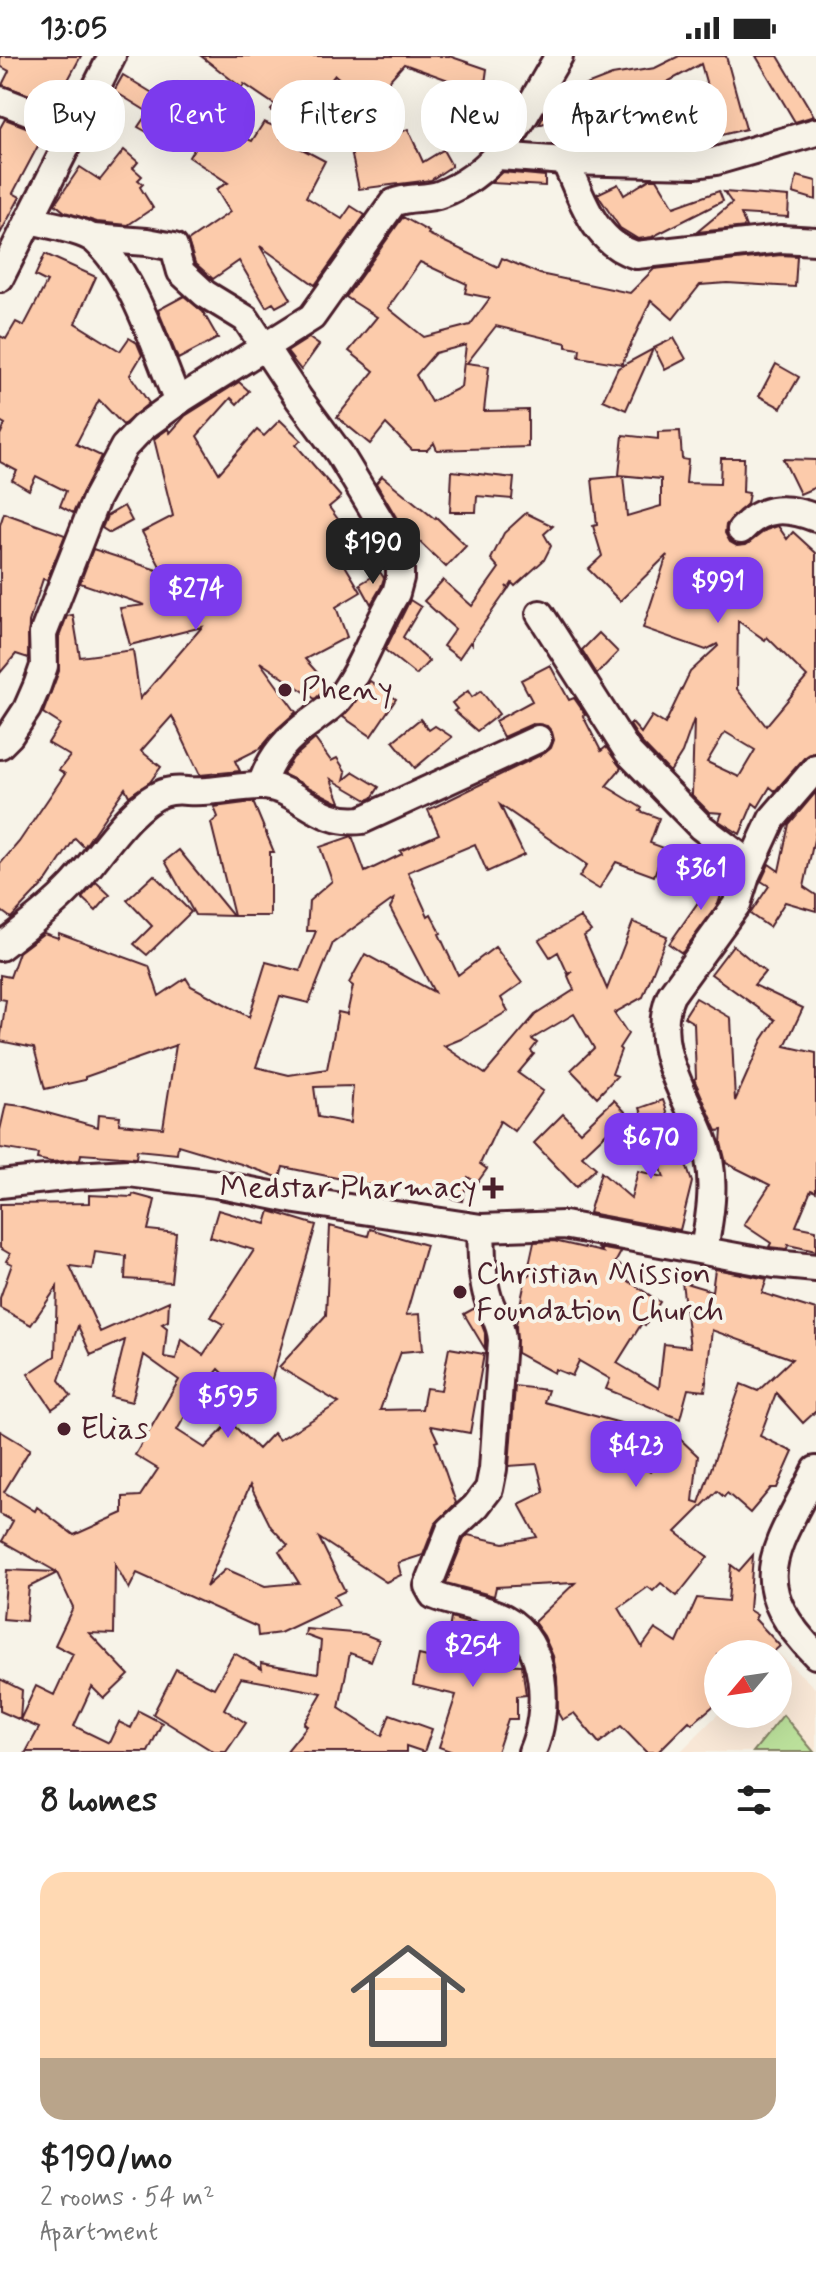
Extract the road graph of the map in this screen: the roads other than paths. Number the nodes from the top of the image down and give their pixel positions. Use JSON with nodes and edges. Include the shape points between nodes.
{"nodes":[{"id":1,"x":112,"y":56,"type":"edge"},
{"id":2,"x":559,"y":56,"type":"edge"},
{"id":3,"x":100,"y":80,"type":"edge"},
{"id":4,"x":0,"y":100,"type":"edge"},
{"id":5,"x":24,"y":109,"type":"edge"},
{"id":6,"x":816,"y":132,"type":"edge"},
{"id":7,"x":65,"y":152,"type":"edge"},
{"id":8,"x":498,"y":156,"type":"junction"},
{"id":9,"x":565,"y":161,"type":"junction"},
{"id":10,"x":29,"y":220,"type":"junction"},
{"id":11,"x":93,"y":238,"type":"junction"},
{"id":12,"x":816,"y":241,"type":"edge"},
{"id":13,"x":0,"y":278,"type":"edge"},
{"id":14,"x":264,"y":347,"type":"junction"},
{"id":15,"x":178,"y":402,"type":"junction"},
{"id":16,"x":816,"y":518,"type":"edge"},
{"id":17,"x":741,"y":530,"type":"dead end"},
{"id":18,"x":540,"y":614,"type":"dead end"},
{"id":19,"x":538,"y":739,"type":"dead end"},
{"id":20,"x":0,"y":745,"type":"edge"},
{"id":21,"x":816,"y":768,"type":"edge"},
{"id":22,"x":261,"y":786,"type":"junction"},
{"id":23,"x":751,"y":865,"type":"junction"},
{"id":24,"x":0,"y":947,"type":"edge"},
{"id":25,"x":0,"y":1184,"type":"edge"},
{"id":26,"x":481,"y":1228,"type":"junction"},
{"id":27,"x":704,"y":1250,"type":"junction"},
{"id":28,"x":816,"y":1268,"type":"edge"},
{"id":29,"x":816,"y":1470,"type":"edge"},
{"id":30,"x":816,"y":1655,"type":"edge"},
{"id":31,"x":532,"y":1752,"type":"edge"}],
"edges":[{"from":1,"to":3,"type":"street"},
{"from":2,"to":8,"type":"street"},
{"from":4,"to":5,"type":"street"},
{"from":6,"to":9,"type":"street","via":[[696,164]]},
{"from":7,"to":10,"type":"street"},
{"from":8,"to":9,"type":"street"},
{"from":8,"to":14,"type":"street","via":[[443,193],[393,203],[312,317]]},
{"from":9,"to":12,"type":"street","via":[[596,229],[621,251],[636,255],[781,239]]},
{"from":10,"to":11,"type":"street"},
{"from":10,"to":13,"type":"street"},
{"from":11,"to":14,"type":"street","via":[[174,247],[181,272],[246,319]]},
{"from":11,"to":15,"type":"street","via":[[130,288]]},
{"from":14,"to":15,"type":"street"},
{"from":14,"to":22,"type":"street","via":[[369,500],[388,534],[400,578],[345,689],[278,749]]},
{"from":15,"to":20,"type":"street","via":[[124,447],[96,499],[43,634],[44,666],[37,686]]},
{"from":16,"to":17,"type":"street","via":[[782,509],[764,512]]},
{"from":18,"to":23,"type":"street","via":[[628,752],[701,827]]},
{"from":19,"to":22,"type":"street","via":[[362,820],[329,818]]},
{"from":21,"to":23,"type":"street","via":[[772,819]]},
{"from":22,"to":24,"type":"street","via":[[160,794],[133,815],[49,909]]},
{"from":23,"to":27,"type":"street","via":[[729,918],[666,1007],[671,1064],[709,1159],[712,1203]]},
{"from":25,"to":26,"type":"street","via":[[129,1173]]},
{"from":26,"to":27,"type":"street","via":[[564,1225]]},
{"from":26,"to":31,"type":"street","via":[[484,1278],[502,1340],[493,1469],[489,1489],[450,1530],[428,1586],[433,1595],[485,1610],[520,1628],[539,1665],[544,1704]]},
{"from":27,"to":28,"type":"street"},
{"from":29,"to":30,"type":"street","via":[[771,1566],[773,1592],[785,1617]]}]}
